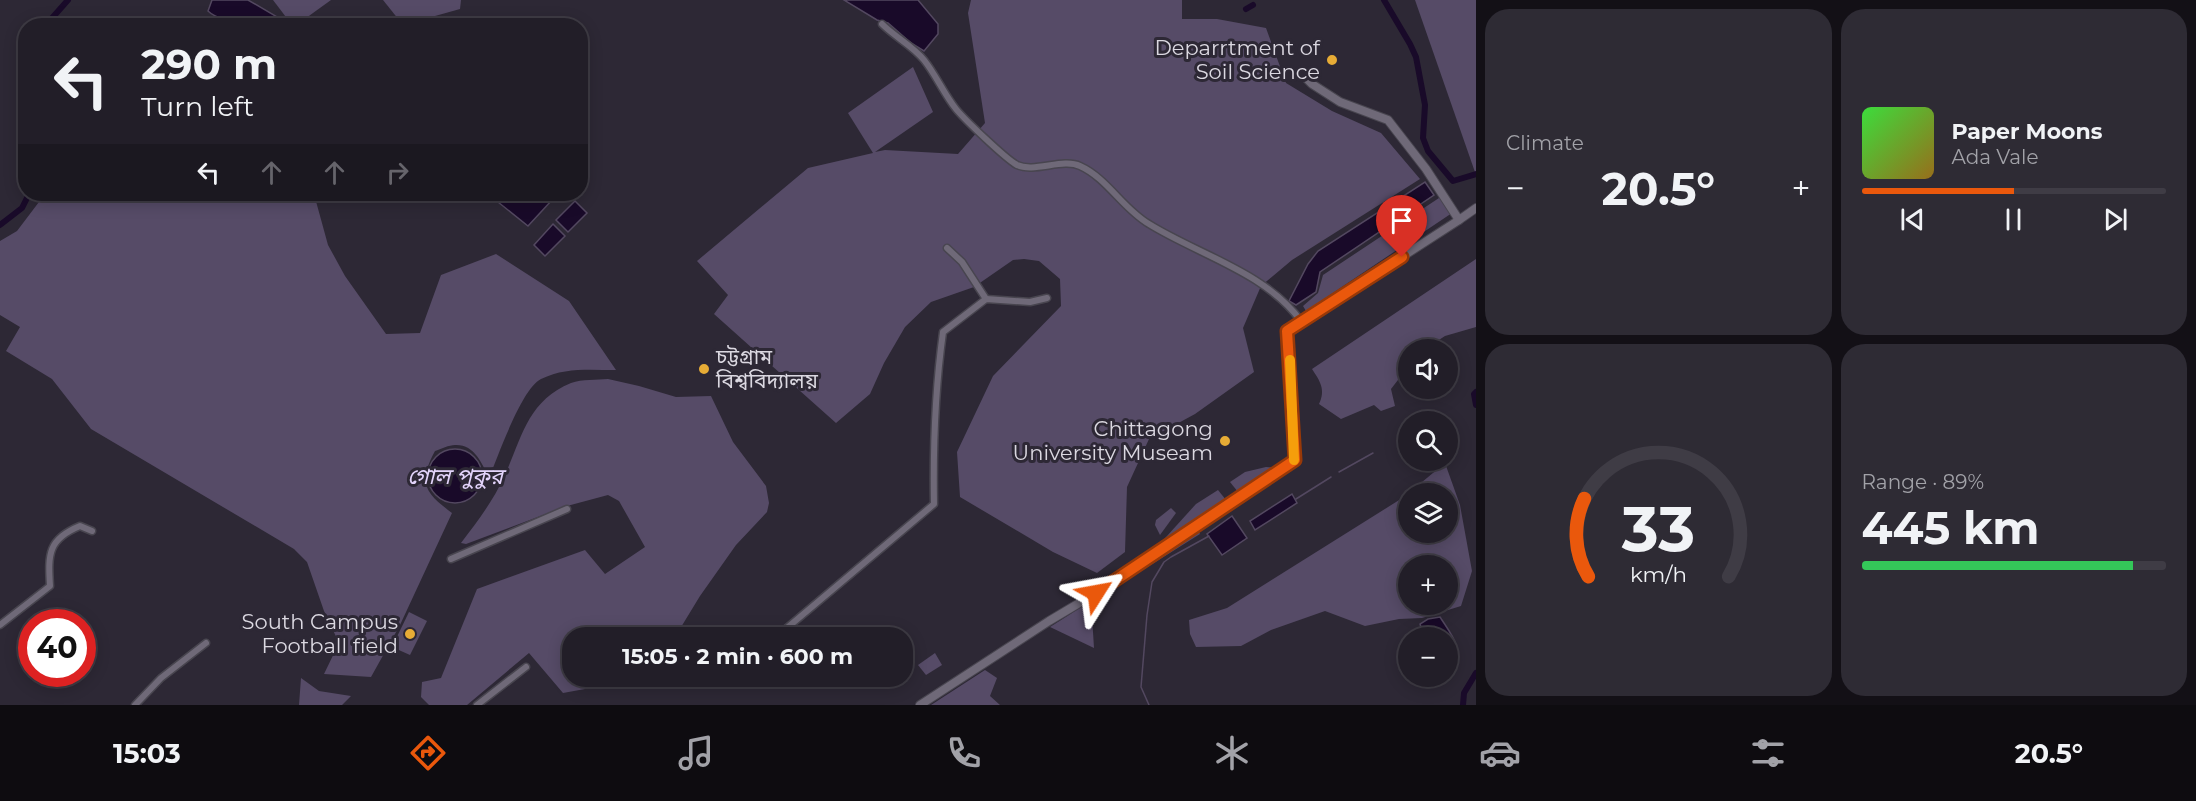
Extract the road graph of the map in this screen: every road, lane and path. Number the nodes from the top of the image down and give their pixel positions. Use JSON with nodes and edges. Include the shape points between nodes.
{"nodes":[{"id":1,"x":882,"y":24,"type":"dead end"},
{"id":2,"x":1307,"y":79,"type":"dead end"},
{"id":3,"x":1476,"y":208,"type":"edge"},
{"id":4,"x":1460,"y":220,"type":"junction"},
{"id":5,"x":947,"y":248,"type":"dead end"},
{"id":6,"x":986,"y":298,"type":"junction"},
{"id":7,"x":1047,"y":298,"type":"dead end"},
{"id":8,"x":1301,"y":321,"type":"junction"},
{"id":9,"x":567,"y":509,"type":"dead end"},
{"id":10,"x":92,"y":531,"type":"dead end"},
{"id":11,"x":451,"y":559,"type":"dead end"},
{"id":12,"x":0,"y":625,"type":"edge"},
{"id":13,"x":788,"y":627,"type":"edge"},
{"id":14,"x":206,"y":643,"type":"dead end"},
{"id":15,"x":526,"y":667,"type":"dead end"},
{"id":16,"x":135,"y":705,"type":"edge"},
{"id":17,"x":477,"y":705,"type":"edge"},
{"id":18,"x":920,"y":705,"type":"edge"}],
"edges":[{"from":1,"to":8,"type":"street","via":[[923,59],[958,111],[1017,165],[1078,164],[1149,225],[1269,290],[1289,305]]},
{"from":2,"to":4,"type":"street","via":[[1340,102],[1388,120]]},
{"from":3,"to":4,"type":"street"},
{"from":4,"to":8,"type":"street"},
{"from":5,"to":6,"type":"street","via":[[962,262]]},
{"from":6,"to":7,"type":"street","via":[[1030,302]]},
{"from":6,"to":13,"type":"street","via":[[943,332],[933,447],[934,504]]},
{"from":8,"to":18,"type":"street","via":[[1287,331],[1295,460]]},
{"from":9,"to":11,"type":"street"},
{"from":10,"to":12,"type":"street","via":[[80,526],[61,534],[54,543],[49,564],[50,586]]},
{"from":14,"to":16,"type":"street"},
{"from":15,"to":17,"type":"street"}]}
